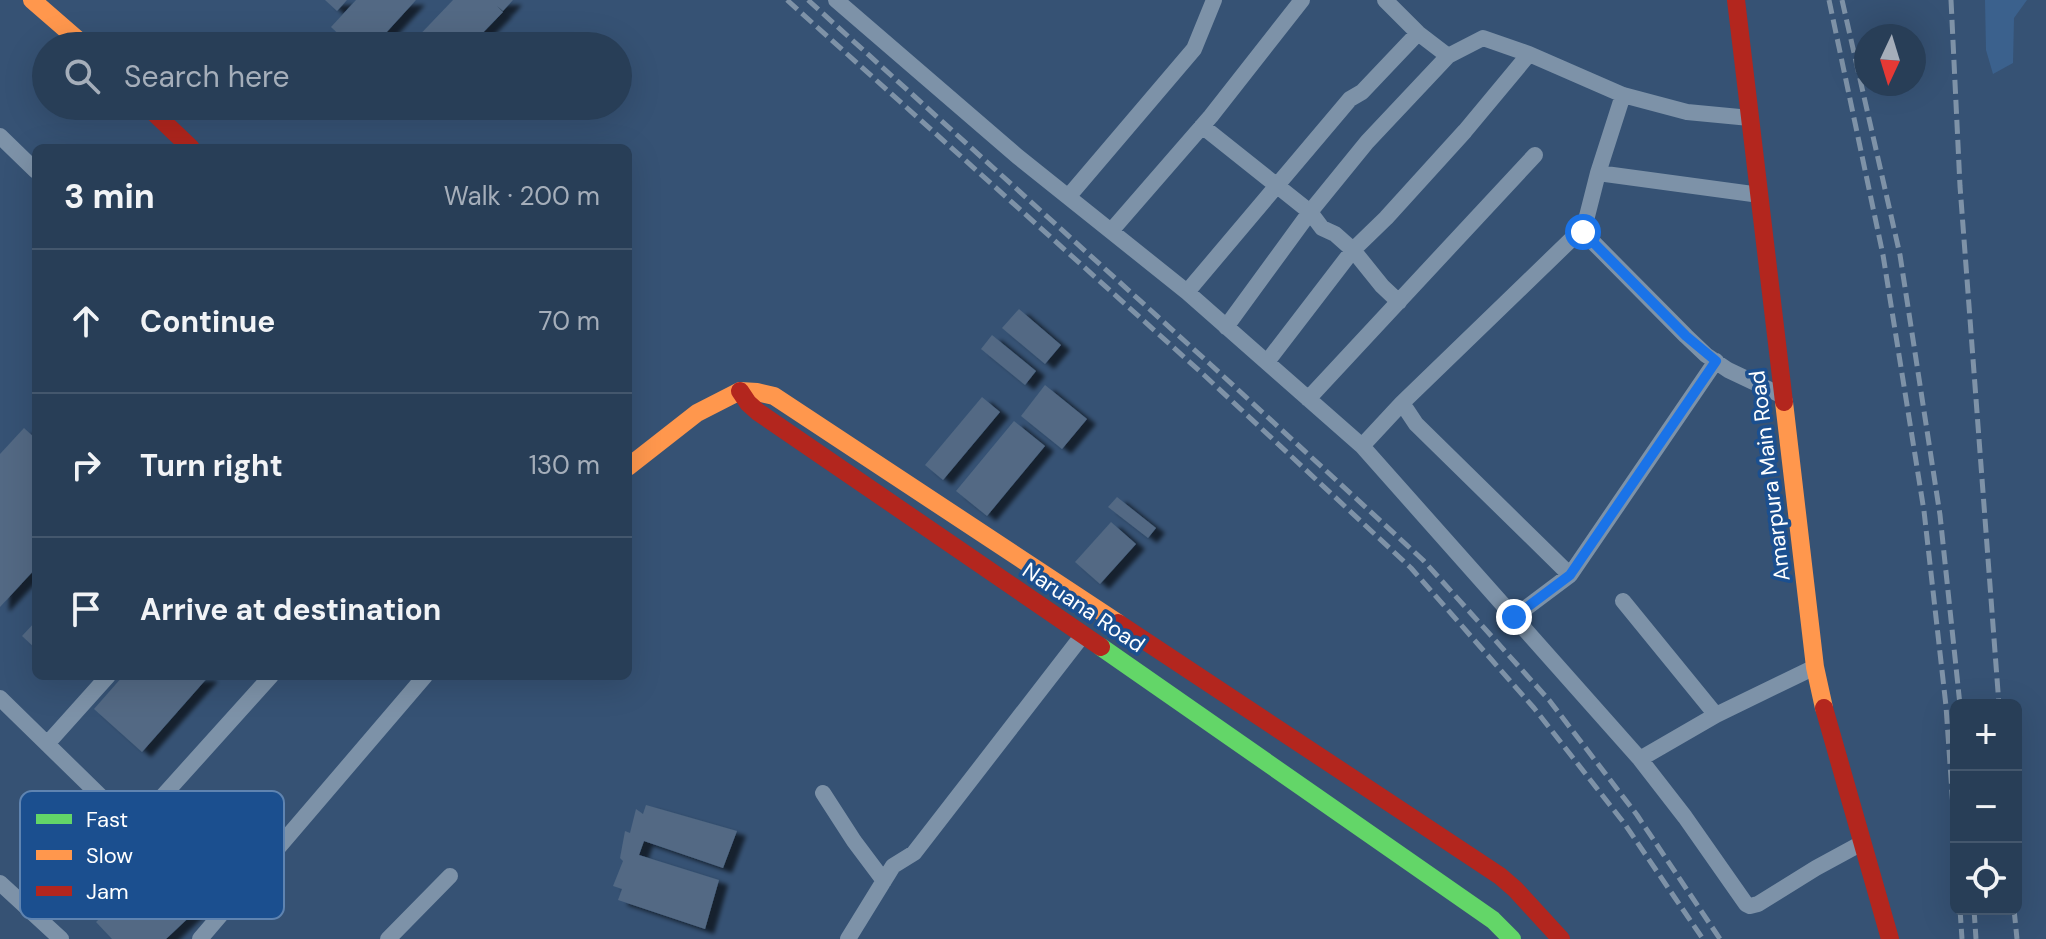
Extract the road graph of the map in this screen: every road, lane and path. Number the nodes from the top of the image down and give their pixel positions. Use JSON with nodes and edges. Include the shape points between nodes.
{"nodes":[{"id":1,"x":32,"y":0,"type":"edge"},
{"id":2,"x":836,"y":0,"type":"edge"},
{"id":3,"x":1214,"y":0,"type":"edge"},
{"id":4,"x":1302,"y":0,"type":"edge"},
{"id":5,"x":1385,"y":0,"type":"edge"},
{"id":6,"x":1736,"y":0,"type":"edge"},
{"id":7,"x":70,"y":32,"type":"edge"},
{"id":8,"x":1418,"y":33,"type":"junction"},
{"id":9,"x":1529,"y":54,"type":"junction"},
{"id":10,"x":1448,"y":56,"type":"junction"},
{"id":11,"x":1623,"y":95,"type":"junction"},
{"id":12,"x":1750,"y":118,"type":"junction"},
{"id":13,"x":162,"y":120,"type":"edge"},
{"id":14,"x":1202,"y":126,"type":"junction"},
{"id":15,"x":0,"y":136,"type":"edge"},
{"id":16,"x":187,"y":144,"type":"edge"},
{"id":17,"x":1535,"y":155,"type":"dead end"},
{"id":18,"x":32,"y":167,"type":"edge"},
{"id":19,"x":1598,"y":173,"type":"junction"},
{"id":20,"x":1278,"y":185,"type":"junction"},
{"id":21,"x":1760,"y":195,"type":"junction"},
{"id":22,"x":1068,"y":197,"type":"junction"},
{"id":23,"x":1310,"y":212,"type":"junction"},
{"id":24,"x":1583,"y":228,"type":"junction"},
{"id":25,"x":1111,"y":231,"type":"junction"},
{"id":26,"x":1353,"y":250,"type":"junction"},
{"id":27,"x":1187,"y":292,"type":"junction"},
{"id":28,"x":1399,"y":302,"type":"junction"},
{"id":29,"x":1226,"y":327,"type":"junction"},
{"id":30,"x":1716,"y":361,"type":"junction"},
{"id":31,"x":1267,"y":362,"type":"junction"},
{"id":32,"x":740,"y":391,"type":"junction"},
{"id":33,"x":1783,"y":396,"type":"junction"},
{"id":34,"x":1308,"y":399,"type":"junction"},
{"id":35,"x":1402,"y":403,"type":"junction"},
{"id":36,"x":1362,"y":446,"type":"junction"},
{"id":37,"x":632,"y":464,"type":"edge"},
{"id":38,"x":1570,"y":575,"type":"junction"},
{"id":39,"x":1623,"y":601,"type":"dead end"},
{"id":40,"x":1514,"y":617,"type":"junction"},
{"id":41,"x":1082,"y":636,"type":"junction"},
{"id":42,"x":1815,"y":667,"type":"junction"},
{"id":43,"x":104,"y":680,"type":"edge"},
{"id":44,"x":267,"y":680,"type":"edge"},
{"id":45,"x":422,"y":680,"type":"edge"},
{"id":46,"x":0,"y":698,"type":"edge"},
{"id":47,"x":1716,"y":715,"type":"junction"},
{"id":48,"x":47,"y":744,"type":"junction"},
{"id":49,"x":1640,"y":759,"type":"junction"},
{"id":50,"x":96,"y":791,"type":"edge"},
{"id":51,"x":167,"y":791,"type":"edge"},
{"id":52,"x":823,"y":793,"type":"dead end"},
{"id":53,"x":284,"y":840,"type":"edge"},
{"id":54,"x":1862,"y":843,"type":"junction"},
{"id":55,"x":450,"y":876,"type":"dead end"},
{"id":56,"x":884,"y":881,"type":"junction"},
{"id":57,"x":0,"y":883,"type":"edge"},
{"id":58,"x":20,"y":901,"type":"edge"},
{"id":59,"x":39,"y":919,"type":"edge"},
{"id":60,"x":217,"y":919,"type":"edge"},
{"id":61,"x":851,"y":938,"type":"edge"},
{"id":62,"x":61,"y":939,"type":"edge"},
{"id":63,"x":200,"y":939,"type":"edge"},
{"id":64,"x":388,"y":939,"type":"edge"},
{"id":65,"x":1512,"y":939,"type":"edge"},
{"id":66,"x":1561,"y":939,"type":"edge"},
{"id":67,"x":1890,"y":939,"type":"edge"}],
"edges":[{"from":1,"to":7,"type":"street"},
{"from":2,"to":22,"type":"street"},
{"from":3,"to":22,"type":"street","via":[[1194,49]]},
{"from":4,"to":14,"type":"street"},
{"from":5,"to":8,"type":"street"},
{"from":6,"to":12,"type":"street","name":"Amarpura Main Road"},
{"from":8,"to":10,"type":"street"},
{"from":8,"to":20,"type":"street","via":[[1350,99]]},
{"from":9,"to":10,"type":"street","via":[[1483,38]]},
{"from":9,"to":11,"type":"street"},
{"from":9,"to":26,"type":"street"},
{"from":10,"to":23,"type":"street"},
{"from":11,"to":12,"type":"street","via":[[1687,112]]},
{"from":11,"to":19,"type":"street"},
{"from":12,"to":21,"type":"street","name":"Amarpura Main Road"},
{"from":13,"to":16,"type":"street"},
{"from":14,"to":20,"type":"street"},
{"from":14,"to":25,"type":"street"},
{"from":15,"to":18,"type":"street"},
{"from":17,"to":28,"type":"street"},
{"from":19,"to":21,"type":"street"},
{"from":19,"to":24,"type":"street"},
{"from":20,"to":23,"type":"street"},
{"from":20,"to":27,"type":"street"},
{"from":21,"to":33,"type":"street","name":"Amarpura Main Road"},
{"from":22,"to":25,"type":"street"},
{"from":23,"to":26,"type":"street","via":[[1322,228]]},
{"from":23,"to":29,"type":"street"},
{"from":24,"to":30,"type":"street","via":[[1587,238]]},
{"from":24,"to":35,"type":"street"},
{"from":25,"to":27,"type":"street"},
{"from":26,"to":28,"type":"street"},
{"from":26,"to":31,"type":"street"},
{"from":27,"to":29,"type":"street"},
{"from":28,"to":34,"type":"street"},
{"from":29,"to":31,"type":"street"},
{"from":30,"to":33,"type":"street"},
{"from":30,"to":38,"type":"street"},
{"from":31,"to":34,"type":"street"},
{"from":32,"to":37,"type":"street","via":[[697,413]]},
{"from":32,"to":41,"type":"street","name":"Naruana Road","via":[[758,412]]},
{"from":32,"to":66,"type":"street","via":[[779,399],[1500,876]]},
{"from":33,"to":42,"type":"street","name":"Amarpura Main Road"},
{"from":34,"to":36,"type":"street"},
{"from":35,"to":36,"type":"street"},
{"from":35,"to":38,"type":"street","via":[[1416,424]]},
{"from":36,"to":40,"type":"street"},
{"from":38,"to":40,"type":"street"},
{"from":39,"to":47,"type":"street"},
{"from":40,"to":49,"type":"street"},
{"from":41,"to":56,"type":"street","via":[[914,853],[893,866]]},
{"from":41,"to":65,"type":"street","name":"Naruana Road","via":[[1493,920]]},
{"from":42,"to":47,"type":"street"},
{"from":42,"to":54,"type":"street","name":"Amarpura Main Road"},
{"from":43,"to":48,"type":"street"},
{"from":44,"to":51,"type":"street"},
{"from":45,"to":53,"type":"street"},
{"from":46,"to":48,"type":"street"},
{"from":47,"to":49,"type":"street"},
{"from":48,"to":50,"type":"street"},
{"from":49,"to":54,"type":"street","via":[[1750,906]]},
{"from":52,"to":56,"type":"street"},
{"from":54,"to":67,"type":"street","name":"Amarpura Main Road"},
{"from":55,"to":64,"type":"street"},
{"from":56,"to":61,"type":"street"},
{"from":57,"to":58,"type":"street"},
{"from":59,"to":62,"type":"street"},
{"from":60,"to":63,"type":"street"}]}
